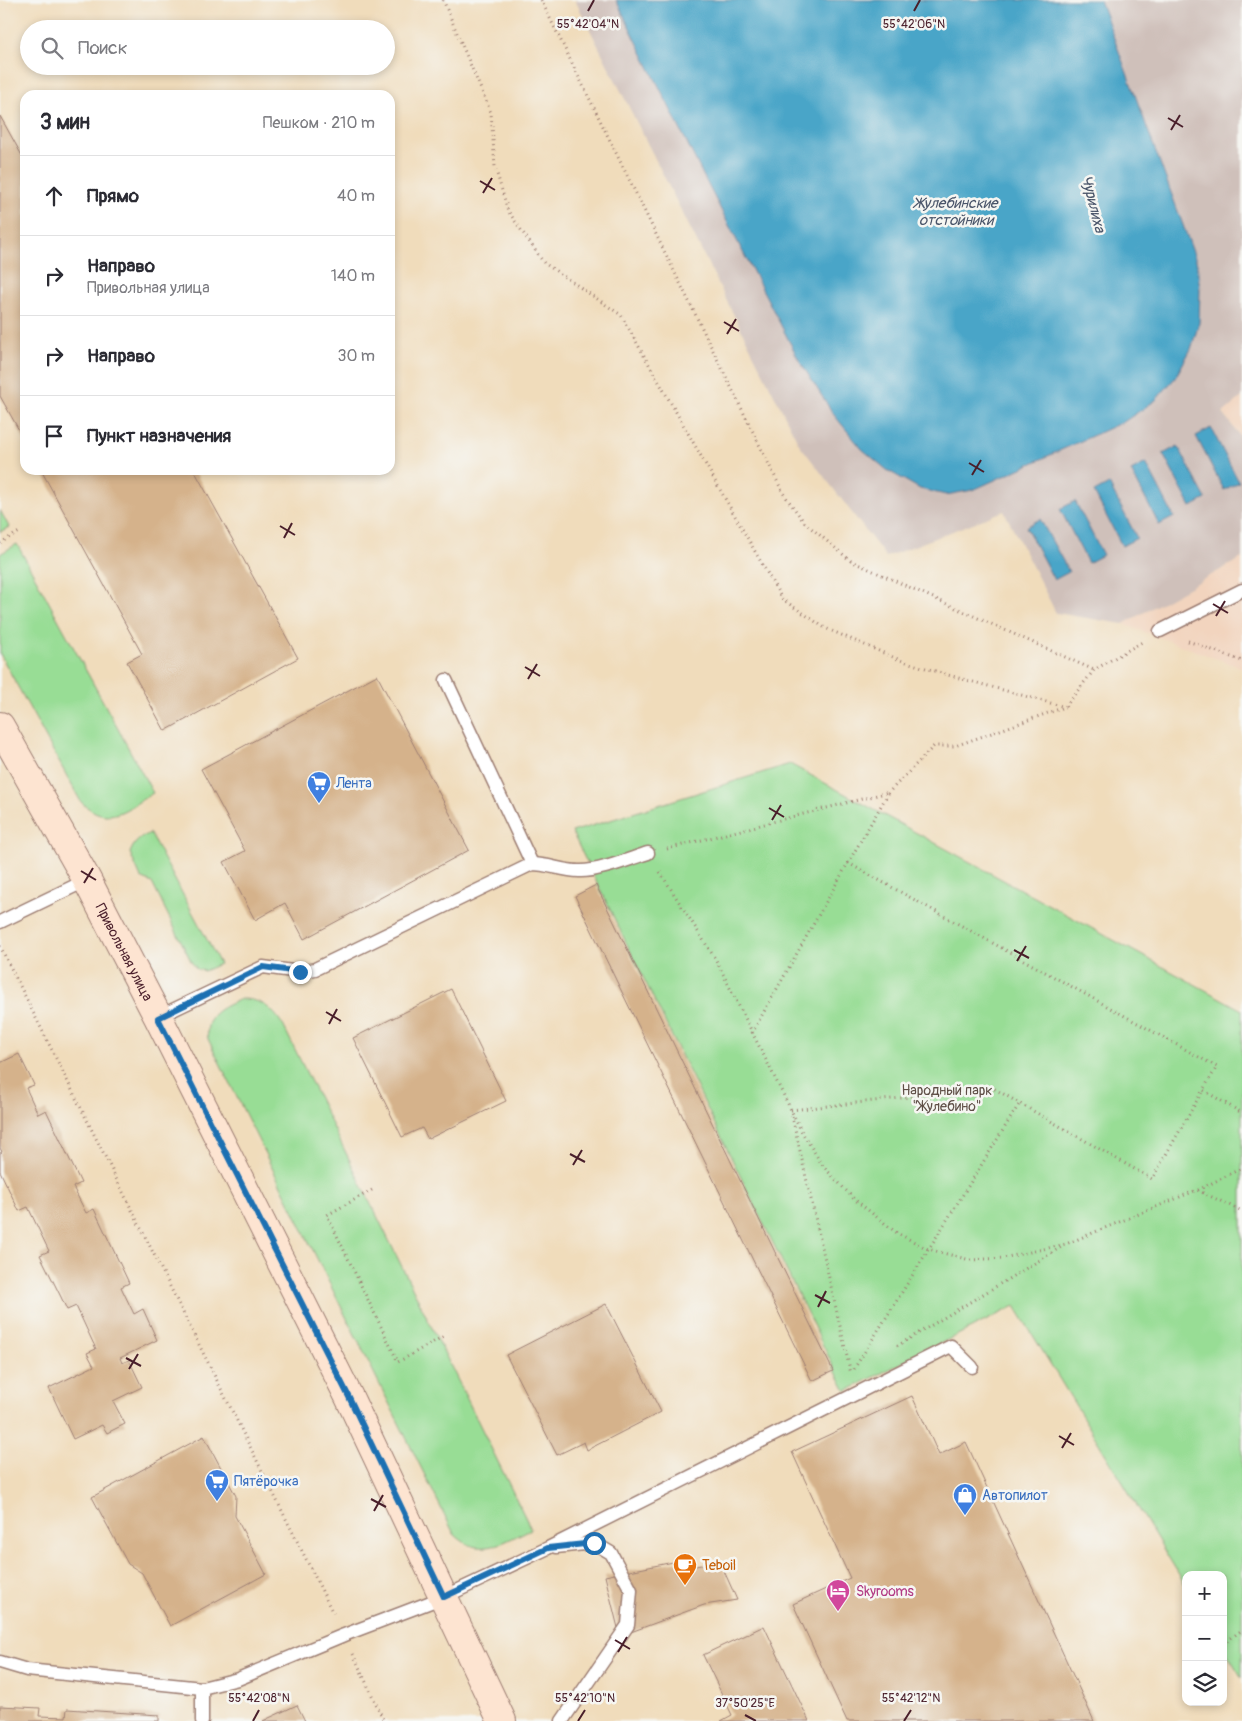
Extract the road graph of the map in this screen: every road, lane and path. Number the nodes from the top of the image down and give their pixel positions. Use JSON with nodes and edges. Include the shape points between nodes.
{"nodes":[{"id":1,"x":443,"y":0,"type":"edge"},
{"id":2,"x":541,"y":0,"type":"edge"},
{"id":3,"x":21,"y":531,"type":"dead end"},
{"id":4,"x":0,"y":543,"type":"edge"},
{"id":5,"x":1242,"y":590,"type":"edge"},
{"id":6,"x":1160,"y":631,"type":"junction"},
{"id":7,"x":1242,"y":661,"type":"edge"},
{"id":8,"x":1094,"y":670,"type":"junction"},
{"id":9,"x":446,"y":680,"type":"dead end"},
{"id":10,"x":1066,"y":707,"type":"junction"},
{"id":11,"x":0,"y":726,"type":"edge"},
{"id":12,"x":890,"y":792,"type":"junction"},
{"id":13,"x":648,"y":854,"type":"junction"},
{"id":14,"x":848,"y":863,"type":"junction"},
{"id":15,"x":532,"y":864,"type":"junction"},
{"id":16,"x":87,"y":880,"type":"junction"},
{"id":17,"x":0,"y":922,"type":"edge"},
{"id":18,"x":0,"y":946,"type":"edge"},
{"id":19,"x":158,"y":1018,"type":"junction"},
{"id":20,"x":752,"y":1033,"type":"junction"},
{"id":21,"x":1203,"y":1090,"type":"junction"},
{"id":22,"x":1020,"y":1103,"type":"junction"},
{"id":23,"x":791,"y":1110,"type":"junction"},
{"id":24,"x":1242,"y":1113,"type":"edge"},
{"id":25,"x":1242,"y":1168,"type":"edge"},
{"id":26,"x":372,"y":1190,"type":"dead end"},
{"id":27,"x":1197,"y":1190,"type":"junction"},
{"id":28,"x":1242,"y":1211,"type":"edge"},
{"id":29,"x":928,"y":1249,"type":"junction"},
{"id":30,"x":444,"y":1336,"type":"dead end"},
{"id":31,"x":972,"y":1366,"type":"dead end"},
{"id":32,"x":548,"y":1548,"type":"junction"},
{"id":33,"x":444,"y":1597,"type":"junction"},
{"id":34,"x":1242,"y":1630,"type":"edge"},
{"id":35,"x":344,"y":1635,"type":"junction"},
{"id":36,"x":1227,"y":1641,"type":"edge"},
{"id":37,"x":0,"y":1662,"type":"edge"},
{"id":38,"x":202,"y":1688,"type":"junction"},
{"id":39,"x":202,"y":1721,"type":"edge"},
{"id":40,"x":384,"y":1721,"type":"edge"},
{"id":41,"x":502,"y":1721,"type":"edge"},
{"id":42,"x":562,"y":1721,"type":"edge"}],
"edges":[{"from":1,"to":10,"type":"path","via":[[491,113],[495,167],[508,211],[544,262],[621,315],[782,599],[825,628],[900,660]]},
{"from":2,"to":8,"type":"path","via":[[784,493],[804,522],[851,561]]},
{"from":3,"to":4,"type":"path"},
{"from":5,"to":6,"type":"lane"},
{"from":6,"to":7,"type":"path"},
{"from":6,"to":8,"type":"path"},
{"from":8,"to":10,"type":"path"},
{"from":9,"to":15,"type":"lane"},
{"from":10,"to":12,"type":"path","via":[[954,746],[934,746]]},
{"from":11,"to":16,"type":"main road","name":"Привольная улица"},
{"from":12,"to":13,"type":"path"},
{"from":12,"to":14,"type":"path"},
{"from":13,"to":15,"type":"lane","via":[[590,871]]},
{"from":13,"to":20,"type":"path","via":[[716,960]]},
{"from":14,"to":20,"type":"path"},
{"from":14,"to":21,"type":"path","via":[[1217,1067]]},
{"from":15,"to":19,"type":"lane","via":[[315,970],[300,972],[263,967]]},
{"from":16,"to":17,"type":"lane"},
{"from":16,"to":19,"type":"main road","name":"Привольная улица"},
{"from":18,"to":35,"type":"path"},
{"from":19,"to":33,"type":"main road","name":"Привольная улица","via":[[349,1397]]},
{"from":20,"to":23,"type":"path"},
{"from":21,"to":22,"type":"path","via":[[1152,1179]]},
{"from":21,"to":24,"type":"path"},
{"from":22,"to":23,"type":"path","via":[[993,1088]]},
{"from":22,"to":29,"type":"path"},
{"from":23,"to":29,"type":"path","via":[[823,1166],[854,1200],[897,1233]]},
{"from":23,"to":29,"type":"path","via":[[851,1374]]},
{"from":25,"to":27,"type":"path"},
{"from":26,"to":30,"type":"path","via":[[327,1216],[398,1362]]},
{"from":27,"to":28,"type":"path"},
{"from":27,"to":29,"type":"path","via":[[1066,1244],[1003,1258],[970,1260]]},
{"from":31,"to":32,"type":"lane","via":[[951,1346]]},
{"from":32,"to":33,"type":"lane"},
{"from":32,"to":42,"type":"lane","via":[[594,1543],[612,1553],[631,1590],[628,1625]]},
{"from":33,"to":35,"type":"lane"},
{"from":33,"to":41,"type":"main road","name":"Привольная улица"},
{"from":34,"to":36,"type":"path"},
{"from":35,"to":38,"type":"lane","via":[[238,1679]]},
{"from":35,"to":40,"type":"path"},
{"from":37,"to":38,"type":"lane","via":[[27,1670]]},
{"from":38,"to":39,"type":"lane"}]}
